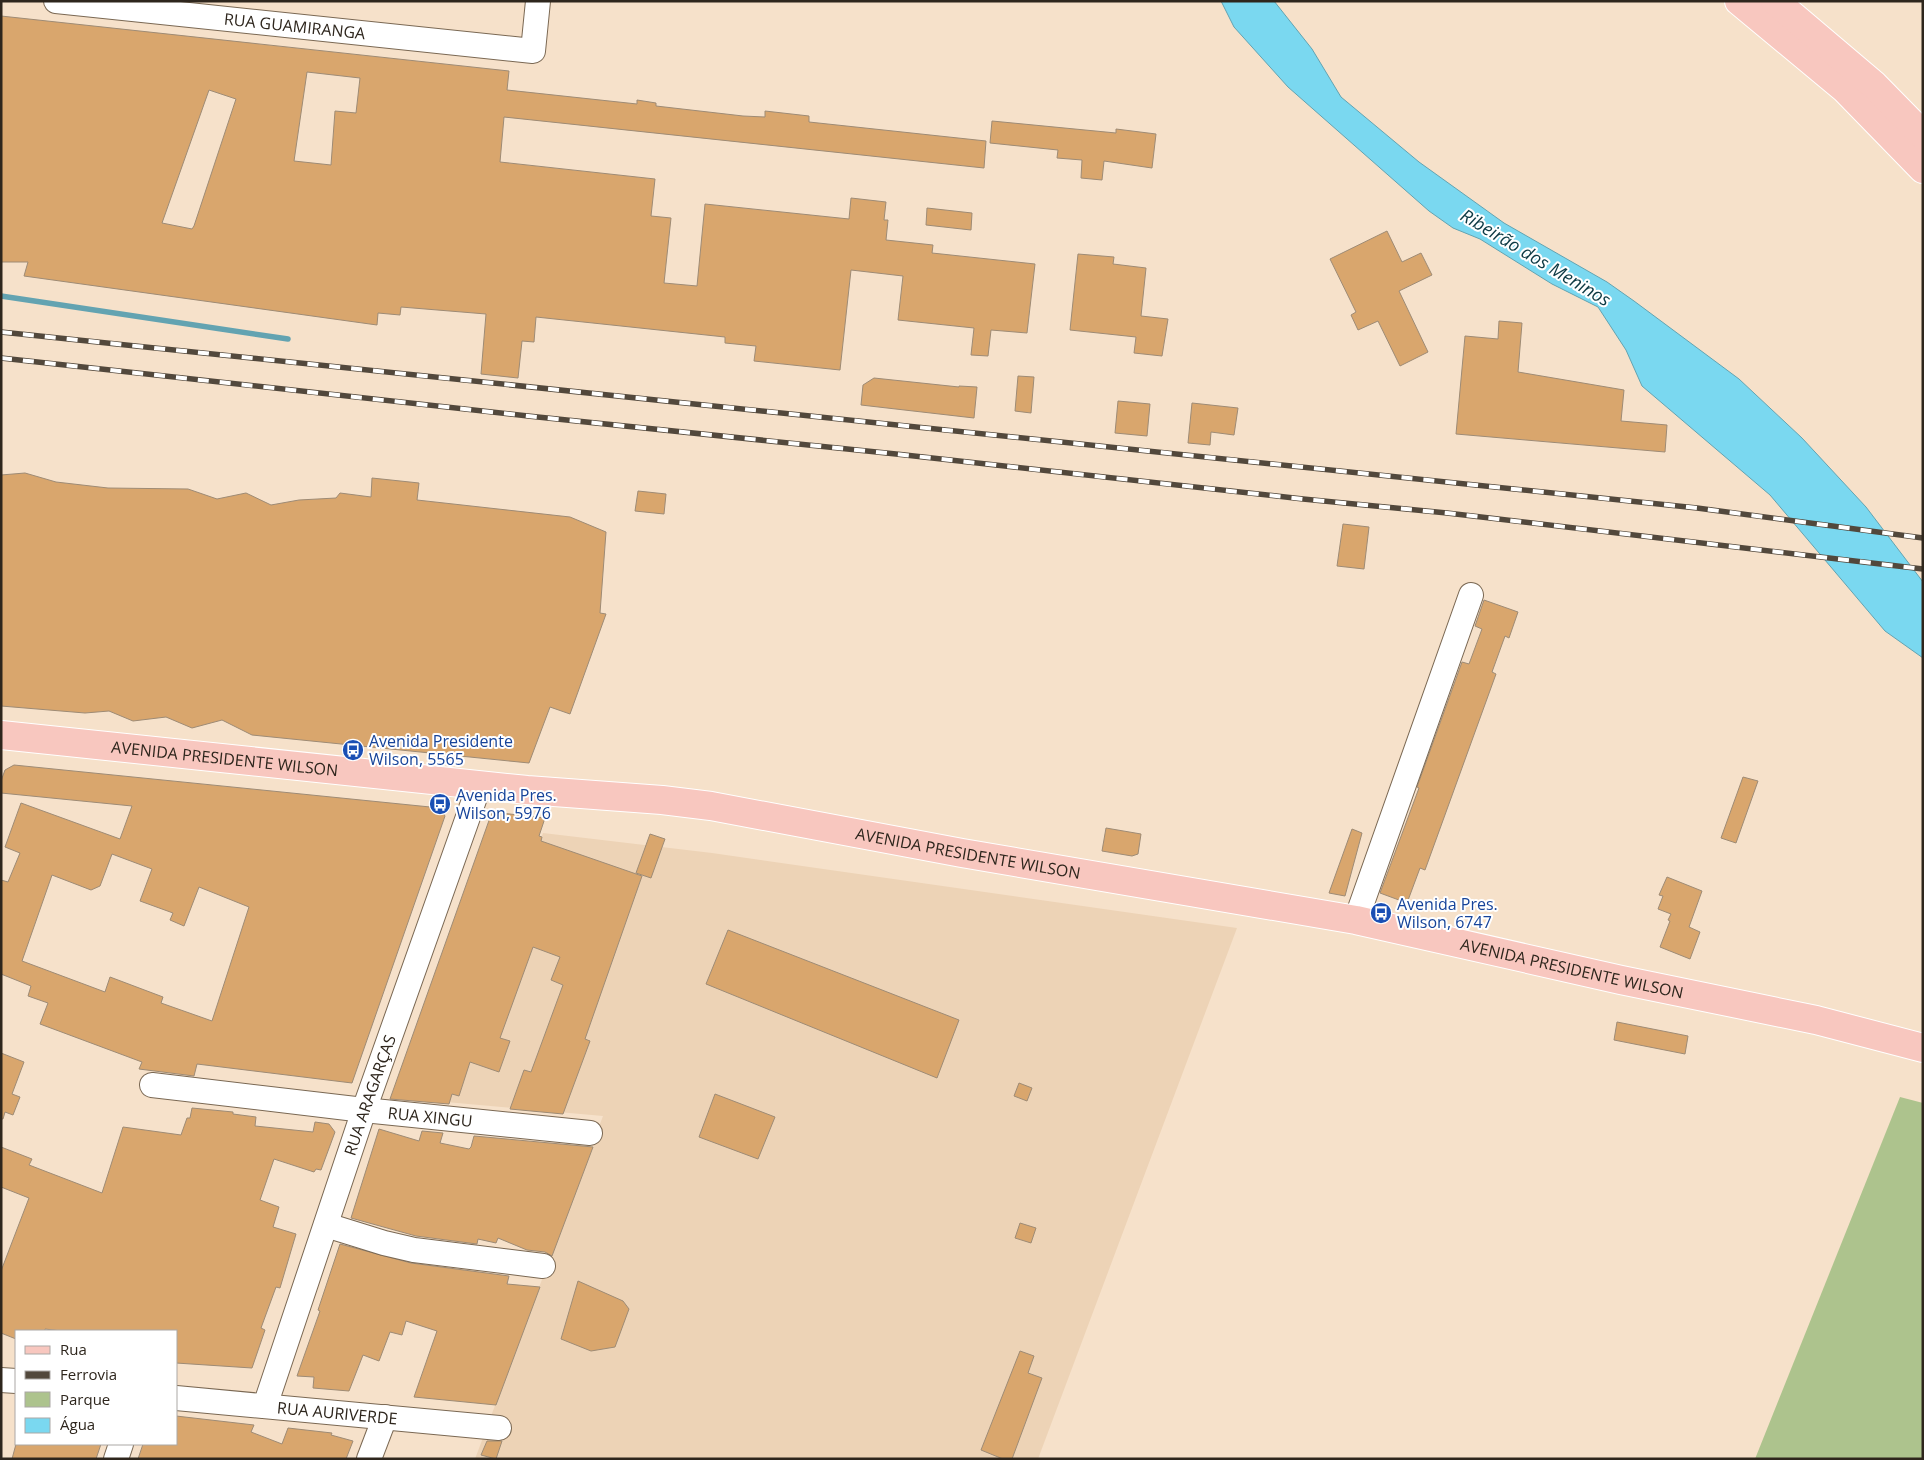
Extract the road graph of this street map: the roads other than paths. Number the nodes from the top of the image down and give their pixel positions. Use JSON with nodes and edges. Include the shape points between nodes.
{"nodes":[{"id":1,"x":56,"y":1,"type":"edge"},
{"id":2,"x":538,"y":1,"type":"edge"},
{"id":3,"x":1740,"y":1,"type":"edge"},
{"id":4,"x":1775,"y":1,"type":"edge"},
{"id":5,"x":1923,"y":135,"type":"edge"},
{"id":6,"x":1923,"y":169,"type":"edge"},
{"id":7,"x":1472,"y":595,"type":"dead end"},
{"id":8,"x":1,"y":736,"type":"edge"},
{"id":9,"x":479,"y":786,"type":"junction"},
{"id":10,"x":1356,"y":920,"type":"junction"},
{"id":11,"x":1923,"y":1048,"type":"edge"},
{"id":12,"x":152,"y":1086,"type":"dead end"},
{"id":13,"x":364,"y":1110,"type":"junction"},
{"id":14,"x":590,"y":1133,"type":"dead end"},
{"id":15,"x":326,"y":1225,"type":"junction"},
{"id":16,"x":543,"y":1266,"type":"dead end"},
{"id":17,"x":1,"y":1380,"type":"edge"},
{"id":18,"x":15,"y":1381,"type":"edge"},
{"id":19,"x":178,"y":1398,"type":"edge"},
{"id":20,"x":265,"y":1406,"type":"junction"},
{"id":21,"x":385,"y":1417,"type":"junction"},
{"id":22,"x":498,"y":1428,"type":"dead end"},
{"id":23,"x":121,"y":1445,"type":"edge"},
{"id":24,"x":116,"y":1459,"type":"edge"},
{"id":25,"x":370,"y":1459,"type":"edge"}],
"edges":[{"from":1,"to":2,"type":"street","name":"RUA GUAMIRANGA","via":[[533,51]]},
{"from":3,"to":6,"type":"main road","via":[[1845,89]]},
{"from":4,"to":5,"type":"main road","via":[[1874,85]]},
{"from":7,"to":10,"type":"street"},
{"from":8,"to":9,"type":"main road","name":"AVENIDA PRESIDENTE WILSON"},
{"from":9,"to":10,"type":"main road","name":"AVENIDA PRESIDENTE WILSON","via":[[711,806],[962,854]]},
{"from":9,"to":13,"type":"street","name":"RUA ARAGARÇAS"},
{"from":10,"to":11,"type":"main road","name":"AVENIDA PRESIDENTE WILSON","via":[[1816,1020]]},
{"from":12,"to":13,"type":"street","name":"RUA XINGU"},
{"from":13,"to":14,"type":"street","name":"RUA XINGU"},
{"from":13,"to":15,"type":"street","name":"RUA ARAGARÇAS"},
{"from":15,"to":16,"type":"street","via":[[414,1250]]},
{"from":15,"to":20,"type":"street","name":"RUA ARAGARÇAS"},
{"from":17,"to":18,"type":"street"},
{"from":19,"to":20,"type":"street","name":"RUA AURIVERDE"},
{"from":20,"to":21,"type":"street","name":"RUA AURIVERDE"},
{"from":21,"to":22,"type":"street","name":"RUA AURIVERDE"},
{"from":21,"to":25,"type":"street"},
{"from":23,"to":24,"type":"street"}]}
